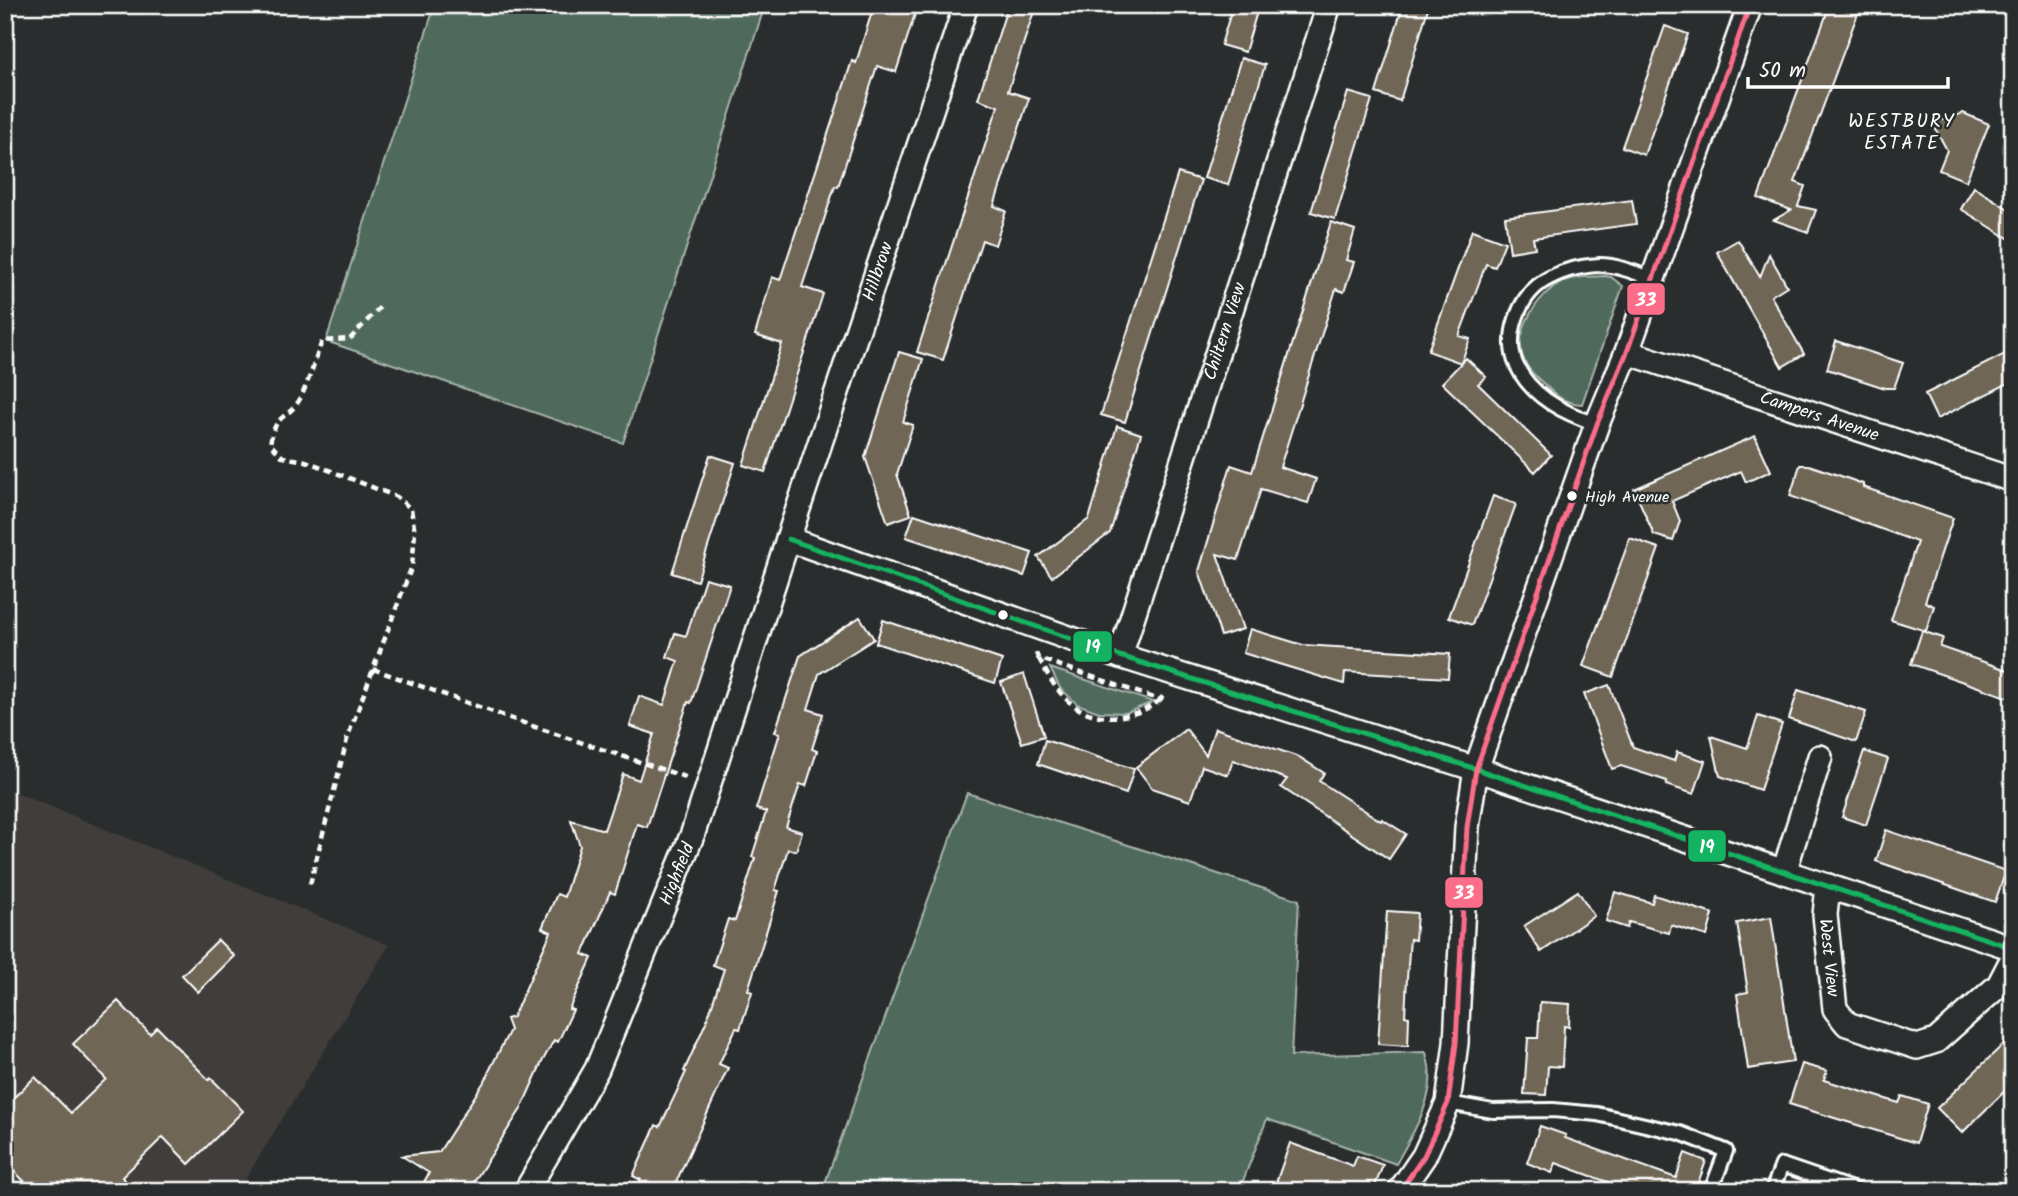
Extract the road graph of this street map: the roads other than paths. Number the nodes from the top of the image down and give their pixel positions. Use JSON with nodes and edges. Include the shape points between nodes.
{"nodes":[{"id":1,"x":966,"y":5,"type":"edge"},
{"id":2,"x":1329,"y":5,"type":"edge"},
{"id":3,"x":1750,"y":5,"type":"edge"},
{"id":4,"x":1652,"y":278,"type":"junction"},
{"id":5,"x":1627,"y":352,"type":"junction"},
{"id":6,"x":1597,"y":424,"type":"junction"},
{"id":7,"x":2013,"y":480,"type":"edge"},
{"id":8,"x":788,"y":539,"type":"junction"},
{"id":9,"x":1120,"y":656,"type":"junction"},
{"id":10,"x":1820,"y":757,"type":"dead end"},
{"id":11,"x":1476,"y":769,"type":"junction"},
{"id":12,"x":1784,"y":872,"type":"junction"},
{"id":13,"x":1828,"y":886,"type":"junction"},
{"id":14,"x":2013,"y":948,"type":"edge"},
{"id":15,"x":2013,"y":958,"type":"edge"},
{"id":16,"x":1448,"y":1103,"type":"junction"},
{"id":17,"x":526,"y":1191,"type":"edge"},
{"id":18,"x":1400,"y":1191,"type":"edge"},
{"id":19,"x":1711,"y":1191,"type":"edge"},
{"id":20,"x":1772,"y":1191,"type":"edge"},
{"id":21,"x":1858,"y":1191,"type":"edge"}],
"edges":[{"from":1,"to":8,"type":"street","name":"Hillbrow"},
{"from":2,"to":9,"type":"street","name":"Chiltern View"},
{"from":3,"to":4,"type":"street"},
{"from":4,"to":5,"type":"street"},
{"from":4,"to":6,"type":"lane","via":[[1602,265],[1561,272],[1541,282],[1513,323],[1511,346],[1517,367],[1541,396],[1568,414]]},
{"from":5,"to":6,"type":"street"},
{"from":5,"to":7,"type":"street","name":"Campers Avenue"},
{"from":6,"to":11,"type":"street"},
{"from":8,"to":9,"type":"street"},
{"from":8,"to":17,"type":"street","name":"Highfield","via":[[693,833],[597,1069]]},
{"from":9,"to":11,"type":"street"},
{"from":10,"to":12,"type":"street"},
{"from":11,"to":12,"type":"street"},
{"from":11,"to":16,"type":"street","via":[[1467,827],[1456,1043]]},
{"from":12,"to":13,"type":"street"},
{"from":13,"to":14,"type":"street"},
{"from":13,"to":15,"type":"street","name":"West View","via":[[1825,915],[1835,1009],[1847,1024],[1917,1048],[1936,1041],[2000,985]]},
{"from":16,"to":18,"type":"street"},
{"from":16,"to":19,"type":"lane","via":[[1493,1111],[1597,1114],[1680,1133],[1726,1151]]},
{"from":20,"to":21,"type":"lane","via":[[1782,1165]]}]}
